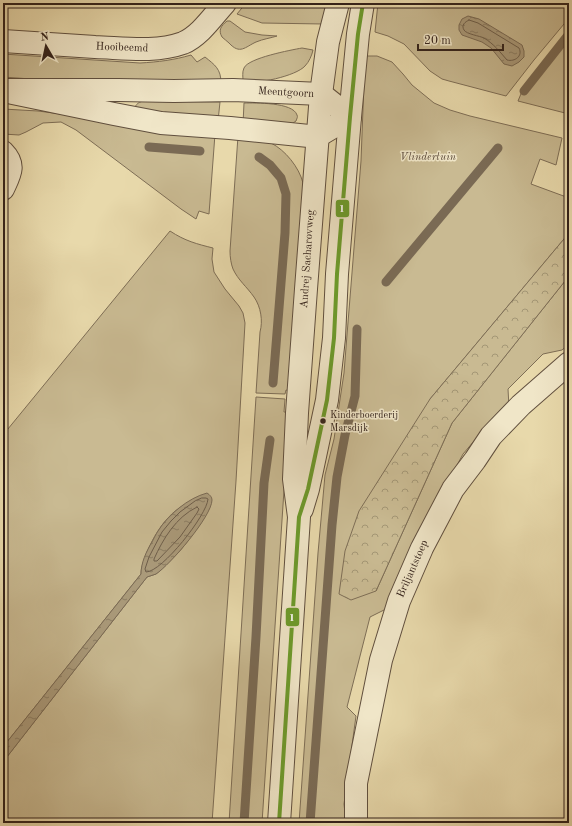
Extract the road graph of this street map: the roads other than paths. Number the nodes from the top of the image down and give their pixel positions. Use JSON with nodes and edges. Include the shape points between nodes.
{"nodes":[{"id":1,"x":225,"y":3,"type":"edge"},
{"id":2,"x":338,"y":3,"type":"edge"},
{"id":3,"x":363,"y":3,"type":"edge"},
{"id":4,"x":3,"y":41,"type":"edge"},
{"id":5,"x":3,"y":90,"type":"edge"},
{"id":6,"x":321,"y":94,"type":"junction"},
{"id":7,"x":350,"y":117,"type":"junction"},
{"id":8,"x":318,"y":136,"type":"junction"},
{"id":9,"x":3,"y":152,"type":"edge"},
{"id":10,"x":3,"y":189,"type":"edge"},
{"id":11,"x":569,"y":362,"type":"edge"},
{"id":12,"x":299,"y":516,"type":"junction"},
{"id":13,"x":279,"y":823,"type":"edge"},
{"id":14,"x":356,"y":823,"type":"edge"}],
"edges":[{"from":1,"to":4,"type":"street","name":"Hooibeemd","via":[[204,28],[190,39],[160,49]]},
{"from":2,"to":6,"type":"street","name":"Andrej Sacharovweg","via":[[328,42]]},
{"from":3,"to":7,"type":"street","name":"Andrej Sacharovweg"},
{"from":5,"to":6,"type":"street","name":"Meentgoorn","via":[[233,90]]},
{"from":5,"to":8,"type":"street","name":"Meentgoorn","via":[[161,123]]},
{"from":6,"to":7,"type":"street","name":"Meentgoorn"},
{"from":6,"to":8,"type":"street","name":"Andrej Sacharovweg"},
{"from":7,"to":8,"type":"street"},
{"from":7,"to":12,"type":"street","name":"Andrej Sacharovweg","via":[[328,400],[308,489]]},
{"from":8,"to":12,"type":"street","name":"Andrej Sacharovweg","via":[[297,412],[294,479]]},
{"from":9,"to":10,"type":"street","via":[[10,159],[11,171]]},
{"from":11,"to":14,"type":"street","name":"Briljantstoep","via":[[521,404],[491,436],[453,489],[422,548],[399,601],[381,660],[356,783]]},
{"from":12,"to":13,"type":"street","name":"Andrej Sacharovweg"}]}
